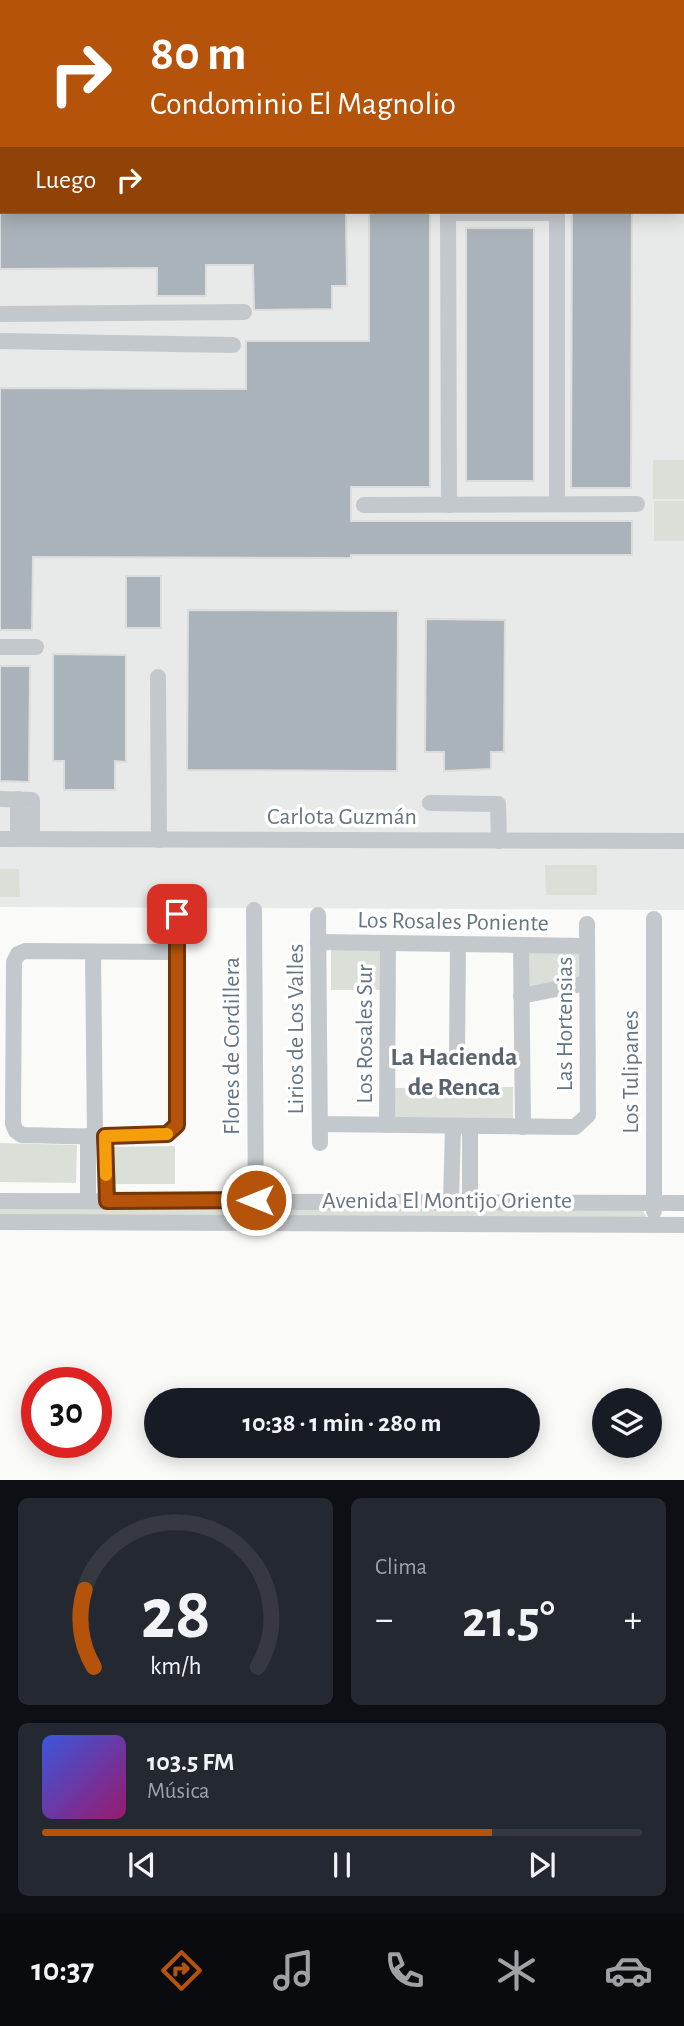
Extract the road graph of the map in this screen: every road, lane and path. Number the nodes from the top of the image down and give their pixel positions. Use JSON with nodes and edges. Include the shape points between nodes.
{"nodes":[{"id":1,"x":449,"y":214,"type":"edge"},
{"id":2,"x":557,"y":214,"type":"edge"},
{"id":3,"x":244,"y":312,"type":"dead end"},
{"id":4,"x":0,"y":314,"type":"edge"},
{"id":5,"x":0,"y":341,"type":"edge"},
{"id":6,"x":233,"y":345,"type":"dead end"},
{"id":7,"x":557,"y":504,"type":"junction"},
{"id":8,"x":637,"y":504,"type":"dead end"},
{"id":9,"x":364,"y":505,"type":"dead end"},
{"id":10,"x":449,"y":505,"type":"junction"},
{"id":11,"x":0,"y":647,"type":"edge"},
{"id":12,"x":36,"y":647,"type":"dead end"},
{"id":13,"x":158,"y":677,"type":"dead end"},
{"id":14,"x":0,"y":799,"type":"edge"},
{"id":15,"x":430,"y":803,"type":"dead end"},
{"id":16,"x":0,"y":839,"type":"edge"},
{"id":17,"x":25,"y":839,"type":"junction"},
{"id":18,"x":159,"y":839,"type":"junction"},
{"id":19,"x":499,"y":841,"type":"junction"},
{"id":20,"x":684,"y":841,"type":"edge"},
{"id":21,"x":254,"y":910,"type":"dead end"},
{"id":22,"x":177,"y":914,"type":"dead end"},
{"id":23,"x":318,"y":915,"type":"dead end"},
{"id":24,"x":653,"y":919,"type":"dead end"},
{"id":25,"x":587,"y":923,"type":"dead end"},
{"id":26,"x":318,"y":942,"type":"junction"},
{"id":27,"x":388,"y":943,"type":"junction"},
{"id":28,"x":458,"y":944,"type":"junction"},
{"id":29,"x":521,"y":945,"type":"junction"},
{"id":30,"x":587,"y":946,"type":"junction"},
{"id":31,"x":93,"y":951,"type":"junction"},
{"id":32,"x":177,"y":952,"type":"junction"},
{"id":33,"x":586,"y":983,"type":"junction"},
{"id":34,"x":521,"y":996,"type":"junction"},
{"id":35,"x":457,"y":1056,"type":"dead end"},
{"id":36,"x":320,"y":1124,"type":"junction"},
{"id":37,"x":387,"y":1125,"type":"junction"},
{"id":38,"x":453,"y":1127,"type":"junction"},
{"id":39,"x":523,"y":1127,"type":"junction"},
{"id":40,"x":470,"y":1128,"type":"junction"},
{"id":41,"x":96,"y":1136,"type":"junction"},
{"id":42,"x":320,"y":1143,"type":"dead end"},
{"id":43,"x":256,"y":1200,"type":"junction"},
{"id":44,"x":0,"y":1201,"type":"edge"},
{"id":45,"x":89,"y":1201,"type":"junction"},
{"id":46,"x":107,"y":1201,"type":"junction"},
{"id":47,"x":452,"y":1202,"type":"junction"},
{"id":48,"x":470,"y":1202,"type":"junction"},
{"id":49,"x":654,"y":1203,"type":"junction"},
{"id":50,"x":684,"y":1203,"type":"edge"},
{"id":51,"x":0,"y":1222,"type":"edge"},
{"id":52,"x":255,"y":1222,"type":"junction"},
{"id":53,"x":654,"y":1225,"type":"junction"},
{"id":54,"x":684,"y":1225,"type":"edge"}],
"edges":[{"from":1,"to":10,"type":"street"},
{"from":2,"to":7,"type":"street"},
{"from":3,"to":4,"type":"street"},
{"from":5,"to":6,"type":"street"},
{"from":7,"to":8,"type":"street"},
{"from":7,"to":10,"type":"street"},
{"from":9,"to":10,"type":"street"},
{"from":11,"to":12,"type":"street"},
{"from":13,"to":18,"type":"street"},
{"from":14,"to":17,"type":"street","via":[[18,800]]},
{"from":15,"to":19,"type":"street","via":[[498,804]]},
{"from":16,"to":17,"type":"street","name":"Carlota Guzmán"},
{"from":17,"to":18,"type":"street","name":"Carlota Guzmán"},
{"from":18,"to":19,"type":"street","name":"Carlota Guzmán"},
{"from":19,"to":20,"type":"street","name":"Carlota Guzmán"},
{"from":21,"to":43,"type":"street","name":"Flores de Cordillera"},
{"from":22,"to":32,"type":"street"},
{"from":23,"to":26,"type":"street","name":"Lirios de Los Valles"},
{"from":24,"to":49,"type":"street","name":"Los Tulipanes"},
{"from":25,"to":30,"type":"street","name":"Las Hortensias"},
{"from":26,"to":27,"type":"street","name":"Los Rosales Poniente"},
{"from":26,"to":36,"type":"street","name":"Lirios de Los Valles"},
{"from":27,"to":28,"type":"street","name":"Los Rosales Poniente"},
{"from":27,"to":37,"type":"street","name":"Los Rosales Sur"},
{"from":28,"to":29,"type":"street","name":"Los Rosales Poniente"},
{"from":28,"to":35,"type":"street"},
{"from":29,"to":30,"type":"street","name":"Los Rosales Poniente"},
{"from":29,"to":34,"type":"street"},
{"from":30,"to":33,"type":"street","name":"Las Hortensias"},
{"from":31,"to":32,"type":"street"},
{"from":31,"to":41,"type":"street"},
{"from":31,"to":41,"type":"street","via":[[25,951],[14,962],[13,1124],[22,1135]]},
{"from":32,"to":41,"type":"street","via":[[177,1125],[167,1134]]},
{"from":33,"to":34,"type":"street"},
{"from":33,"to":39,"type":"street","name":"Las Hortensias","via":[[588,1115],[575,1127]]},
{"from":34,"to":39,"type":"street"},
{"from":36,"to":37,"type":"street"},
{"from":36,"to":42,"type":"street","name":"Lirios de Los Valles"},
{"from":37,"to":38,"type":"street"},
{"from":38,"to":40,"type":"street"},
{"from":38,"to":47,"type":"street"},
{"from":39,"to":40,"type":"street"},
{"from":40,"to":48,"type":"street"},
{"from":41,"to":45,"type":"street"},
{"from":41,"to":46,"type":"street"},
{"from":43,"to":46,"type":"street"},
{"from":43,"to":47,"type":"street"},
{"from":43,"to":52,"type":"street","name":"Flores de Cordillera"},
{"from":44,"to":45,"type":"street"},
{"from":45,"to":46,"type":"street"},
{"from":47,"to":48,"type":"street"},
{"from":48,"to":49,"type":"street"},
{"from":49,"to":50,"type":"street"},
{"from":49,"to":53,"type":"street","name":"Los Tulipanes"},
{"from":51,"to":52,"type":"street","name":"Avenida El Montijo Oriente"},
{"from":52,"to":53,"type":"street","name":"Avenida El Montijo Oriente"},
{"from":53,"to":54,"type":"street","name":"Avenida El Montijo Oriente"}]}
